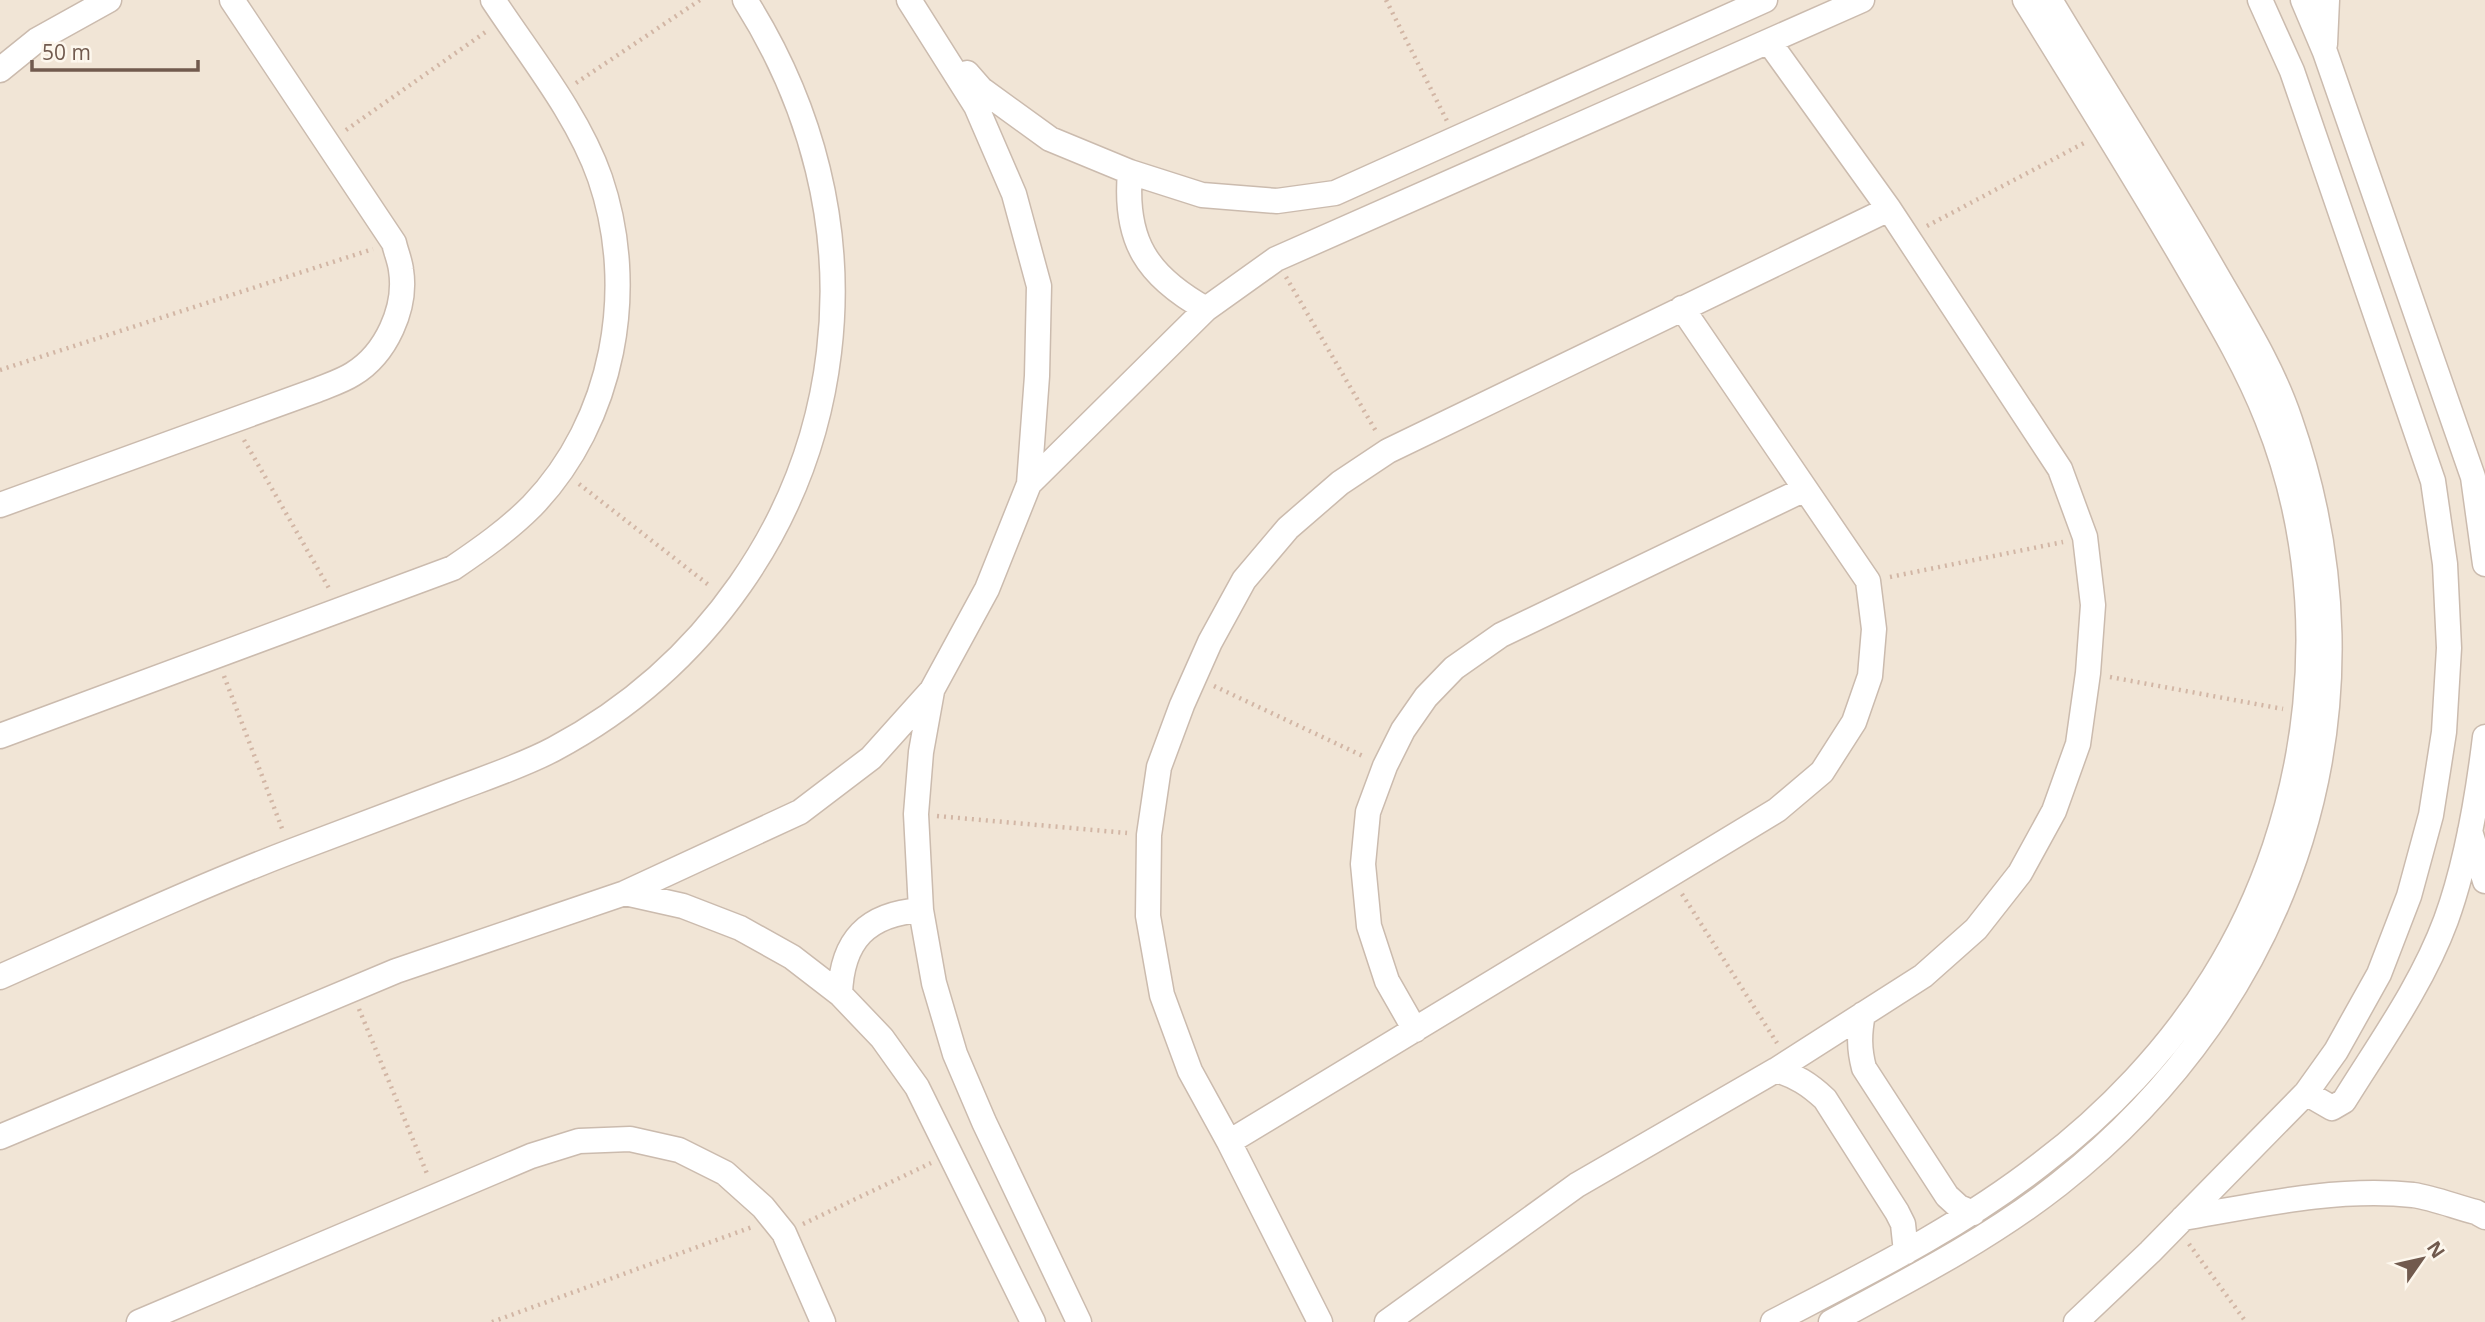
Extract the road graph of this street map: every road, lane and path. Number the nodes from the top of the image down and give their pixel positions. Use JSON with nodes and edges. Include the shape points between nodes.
{"nodes":[{"id":1,"x":109,"y":0,"type":"edge"},
{"id":2,"x":232,"y":0,"type":"edge"},
{"id":3,"x":700,"y":0,"type":"edge"},
{"id":4,"x":746,"y":0,"type":"edge"},
{"id":5,"x":909,"y":0,"type":"edge"},
{"id":6,"x":1386,"y":0,"type":"edge"},
{"id":7,"x":1862,"y":0,"type":"edge"},
{"id":8,"x":2260,"y":0,"type":"edge"},
{"id":9,"x":2303,"y":0,"type":"edge"},
{"id":10,"x":2327,"y":0,"type":"edge"},
{"id":11,"x":1762,"y":1,"type":"edge"},
{"id":12,"x":2034,"y":1,"type":"edge"},
{"id":13,"x":499,"y":9,"type":"edge"},
{"id":14,"x":925,"y":25,"type":"junction"},
{"id":15,"x":1769,"y":42,"type":"junction"},
{"id":16,"x":2325,"y":52,"type":"junction"},
{"id":17,"x":0,"y":70,"type":"edge"},
{"id":18,"x":556,"y":96,"type":"junction"},
{"id":19,"x":2105,"y":132,"type":"junction"},
{"id":20,"x":1456,"y":139,"type":"junction"},
{"id":21,"x":328,"y":143,"type":"junction"},
{"id":22,"x":1130,"y":172,"type":"junction"},
{"id":23,"x":1889,"y":209,"type":"junction"},
{"id":24,"x":1908,"y":236,"type":"junction"},
{"id":25,"x":394,"y":243,"type":"junction"},
{"id":26,"x":1276,"y":259,"type":"junction"},
{"id":27,"x":1682,"y":308,"type":"junction"},
{"id":28,"x":1206,"y":309,"type":"junction"},
{"id":29,"x":0,"y":370,"type":"edge"},
{"id":30,"x":232,"y":421,"type":"junction"},
{"id":31,"x":1388,"y":452,"type":"junction"},
{"id":32,"x":561,"y":470,"type":"junction"},
{"id":33,"x":2479,"y":482,"type":"edge"},
{"id":34,"x":1029,"y":484,"type":"junction"},
{"id":35,"x":1805,"y":489,"type":"junction"},
{"id":36,"x":0,"y":505,"type":"edge"},
{"id":37,"x":2085,"y":537,"type":"junction"},
{"id":38,"x":2485,"y":553,"type":"edge"},
{"id":39,"x":2485,"y":564,"type":"edge"},
{"id":40,"x":1867,"y":581,"type":"junction"},
{"id":41,"x":730,"y":602,"type":"junction"},
{"id":42,"x":341,"y":609,"type":"junction"},
{"id":43,"x":217,"y":656,"type":"junction"},
{"id":44,"x":2088,"y":673,"type":"junction"},
{"id":45,"x":1195,"y":677,"type":"junction"},
{"id":46,"x":932,"y":690,"type":"junction"},
{"id":47,"x":2305,"y":713,"type":"junction"},
{"id":48,"x":0,"y":736,"type":"edge"},
{"id":49,"x":2485,"y":737,"type":"edge"},
{"id":50,"x":1385,"y":766,"type":"junction"},
{"id":51,"x":916,"y":814,"type":"junction"},
{"id":52,"x":2470,"y":831,"type":"junction"},
{"id":53,"x":1149,"y":835,"type":"junction"},
{"id":54,"x":291,"y":852,"type":"junction"},
{"id":55,"x":1670,"y":875,"type":"junction"},
{"id":56,"x":2485,"y":881,"type":"edge"},
{"id":57,"x":625,"y":893,"type":"junction"},
{"id":58,"x":921,"y":910,"type":"junction"},
{"id":59,"x":0,"y":977,"type":"edge"},
{"id":60,"x":351,"y":990,"type":"junction"},
{"id":61,"x":840,"y":994,"type":"junction"},
{"id":62,"x":1863,"y":1014,"type":"junction"},
{"id":63,"x":1415,"y":1030,"type":"junction"},
{"id":64,"x":1782,"y":1065,"type":"junction"},
{"id":65,"x":2306,"y":1093,"type":"junction"},
{"id":66,"x":0,"y":1137,"type":"edge"},
{"id":67,"x":1229,"y":1142,"type":"junction"},
{"id":68,"x":951,"y":1154,"type":"junction"},
{"id":69,"x":436,"y":1196,"type":"junction"},
{"id":70,"x":1973,"y":1213,"type":"junction"},
{"id":71,"x":2485,"y":1217,"type":"edge"},
{"id":72,"x":2179,"y":1222,"type":"junction"},
{"id":73,"x":778,"y":1226,"type":"junction"},
{"id":74,"x":1906,"y":1252,"type":"junction"},
{"id":75,"x":177,"y":1314,"type":"edge"},
{"id":76,"x":139,"y":1322,"type":"edge"},
{"id":77,"x":492,"y":1322,"type":"edge"},
{"id":78,"x":822,"y":1322,"type":"edge"},
{"id":79,"x":1033,"y":1322,"type":"edge"},
{"id":80,"x":1079,"y":1322,"type":"edge"},
{"id":81,"x":1320,"y":1322,"type":"edge"},
{"id":82,"x":1387,"y":1322,"type":"edge"},
{"id":83,"x":1773,"y":1322,"type":"edge"},
{"id":84,"x":1831,"y":1322,"type":"edge"},
{"id":85,"x":2076,"y":1322,"type":"edge"},
{"id":86,"x":2246,"y":1322,"type":"edge"}],
"edges":[{"from":1,"to":17,"type":"street","via":[[37,40]]},
{"from":2,"to":21,"type":"street"},
{"from":3,"to":18,"type":"path"},
{"from":4,"to":41,"type":"street","via":[[791,84],[817,158],[831,235],[834,313],[824,390],[804,465],[772,536]]},
{"from":5,"to":14,"type":"street"},
{"from":6,"to":20,"type":"path"},
{"from":7,"to":15,"type":"street"},
{"from":8,"to":65,"type":"street","via":[[2292,71],[2432,481],[2445,564],[2449,648],[2444,732],[2433,803],[2410,896],[2379,974],[2336,1051]]},
{"from":9,"to":16,"type":"street"},
{"from":10,"to":16,"type":"street"},
{"from":11,"to":20,"type":"street"},
{"from":12,"to":19,"type":"street"},
{"from":12,"to":84,"type":"street","via":[[2175,202],[2259,347],[2289,416],[2312,488],[2326,562],[2331,637],[2328,712],[2316,786],[2296,858],[2268,928],[2232,994],[2188,1055],[2128,1123],[2059,1184],[1985,1237]]},
{"from":13,"to":18,"type":"street"},
{"from":13,"to":21,"type":"path"},
{"from":14,"to":22,"type":"street","via":[[981,89],[1040,132]]},
{"from":14,"to":34,"type":"street","via":[[976,106],[1009,181],[1038,286]]},
{"from":15,"to":23,"type":"street"},
{"from":15,"to":26,"type":"street"},
{"from":16,"to":33,"type":"street"},
{"from":18,"to":32,"type":"street","via":[[600,177],[614,233],[618,289],[613,346],[602,389]]},
{"from":19,"to":24,"type":"path"},
{"from":19,"to":47,"type":"street","via":[[2239,355],[2268,421],[2290,491],[2303,562],[2309,634]]},
{"from":20,"to":22,"type":"street","via":[[1335,193],[1277,201],[1202,195]]},
{"from":21,"to":25,"type":"street"},
{"from":22,"to":28,"type":"street","via":[[1127,200],[1142,253],[1159,276]]},
{"from":23,"to":24,"type":"street"},
{"from":23,"to":27,"type":"street"},
{"from":24,"to":37,"type":"street","via":[[2060,469]]},
{"from":25,"to":29,"type":"path"},
{"from":25,"to":30,"type":"street","via":[[402,272],[401,302],[392,330],[375,355],[353,374]]},
{"from":26,"to":28,"type":"street"},
{"from":26,"to":31,"type":"path"},
{"from":27,"to":31,"type":"street"},
{"from":27,"to":35,"type":"street"},
{"from":28,"to":34,"type":"street"},
{"from":30,"to":36,"type":"street"},
{"from":30,"to":42,"type":"path"},
{"from":31,"to":45,"type":"street","via":[[1340,483],[1279,538],[1244,580]]},
{"from":32,"to":41,"type":"path"},
{"from":32,"to":42,"type":"street","via":[[514,523],[453,568]]},
{"from":33,"to":38,"type":"street"},
{"from":34,"to":46,"type":"street","via":[[987,589]]},
{"from":35,"to":40,"type":"street"},
{"from":35,"to":50,"type":"street","via":[[1501,635],[1454,668],[1426,696]]},
{"from":37,"to":40,"type":"path"},
{"from":37,"to":44,"type":"street","via":[[2093,605]]},
{"from":38,"to":39,"type":"street"},
{"from":40,"to":55,"type":"street","via":[[1874,629],[1870,676],[1854,722],[1822,772],[1777,810]]},
{"from":41,"to":54,"type":"street","via":[[678,660],[619,710],[552,750]]},
{"from":42,"to":43,"type":"street"},
{"from":43,"to":48,"type":"street"},
{"from":43,"to":54,"type":"path"},
{"from":44,"to":47,"type":"path"},
{"from":44,"to":62,"type":"street","via":[[2078,744],[2054,811],[2020,873],[1976,929],[1923,976]]},
{"from":45,"to":50,"type":"path"},
{"from":45,"to":53,"type":"street","via":[[1159,767]]},
{"from":46,"to":51,"type":"street"},
{"from":46,"to":57,"type":"street","via":[[871,758],[800,812]]},
{"from":47,"to":70,"type":"street","via":[[2295,779],[2275,848],[2248,916],[2213,979],[2171,1038],[2109,1104],[2043,1163]]},
{"from":49,"to":52,"type":"street"},
{"from":50,"to":63,"type":"street","via":[[1368,812],[1363,864],[1369,926],[1387,981]]},
{"from":51,"to":53,"type":"path"},
{"from":51,"to":58,"type":"street"},
{"from":52,"to":56,"type":"street"},
{"from":52,"to":65,"type":"street","via":[[2446,920],[2409,997],[2344,1101],[2332,1108]]},
{"from":53,"to":67,"type":"street","via":[[1148,916],[1162,995],[1190,1071]]},
{"from":54,"to":59,"type":"street","via":[[219,879]]},
{"from":55,"to":63,"type":"street"},
{"from":55,"to":64,"type":"path"},
{"from":57,"to":60,"type":"street"},
{"from":57,"to":61,"type":"street","via":[[683,906],[740,928],[792,957]]},
{"from":58,"to":61,"type":"street","via":[[899,911],[861,933],[848,951]]},
{"from":58,"to":80,"type":"street","via":[[934,983],[955,1054]]},
{"from":60,"to":66,"type":"street"},
{"from":60,"to":69,"type":"path"},
{"from":61,"to":68,"type":"street","via":[[882,1038],[917,1087]]},
{"from":62,"to":64,"type":"street"},
{"from":62,"to":70,"type":"street","via":[[1859,1051],[1864,1068],[1947,1196]]},
{"from":63,"to":67,"type":"street"},
{"from":64,"to":74,"type":"street","via":[[1825,1099],[1897,1212]]},
{"from":64,"to":82,"type":"street","via":[[1577,1185]]},
{"from":65,"to":72,"type":"street"},
{"from":67,"to":81,"type":"street"},
{"from":68,"to":73,"type":"path"},
{"from":68,"to":79,"type":"street"},
{"from":69,"to":73,"type":"street","via":[[579,1141],[630,1139],[679,1150],[725,1173]]},
{"from":69,"to":75,"type":"street"},
{"from":70,"to":74,"type":"street"},
{"from":71,"to":72,"type":"street","via":[[2415,1195],[2351,1194],[2287,1200]]},
{"from":72,"to":85,"type":"street"},
{"from":72,"to":86,"type":"path"},
{"from":73,"to":77,"type":"path"},
{"from":73,"to":78,"type":"street"},
{"from":74,"to":83,"type":"street"},
{"from":75,"to":76,"type":"street"}]}
